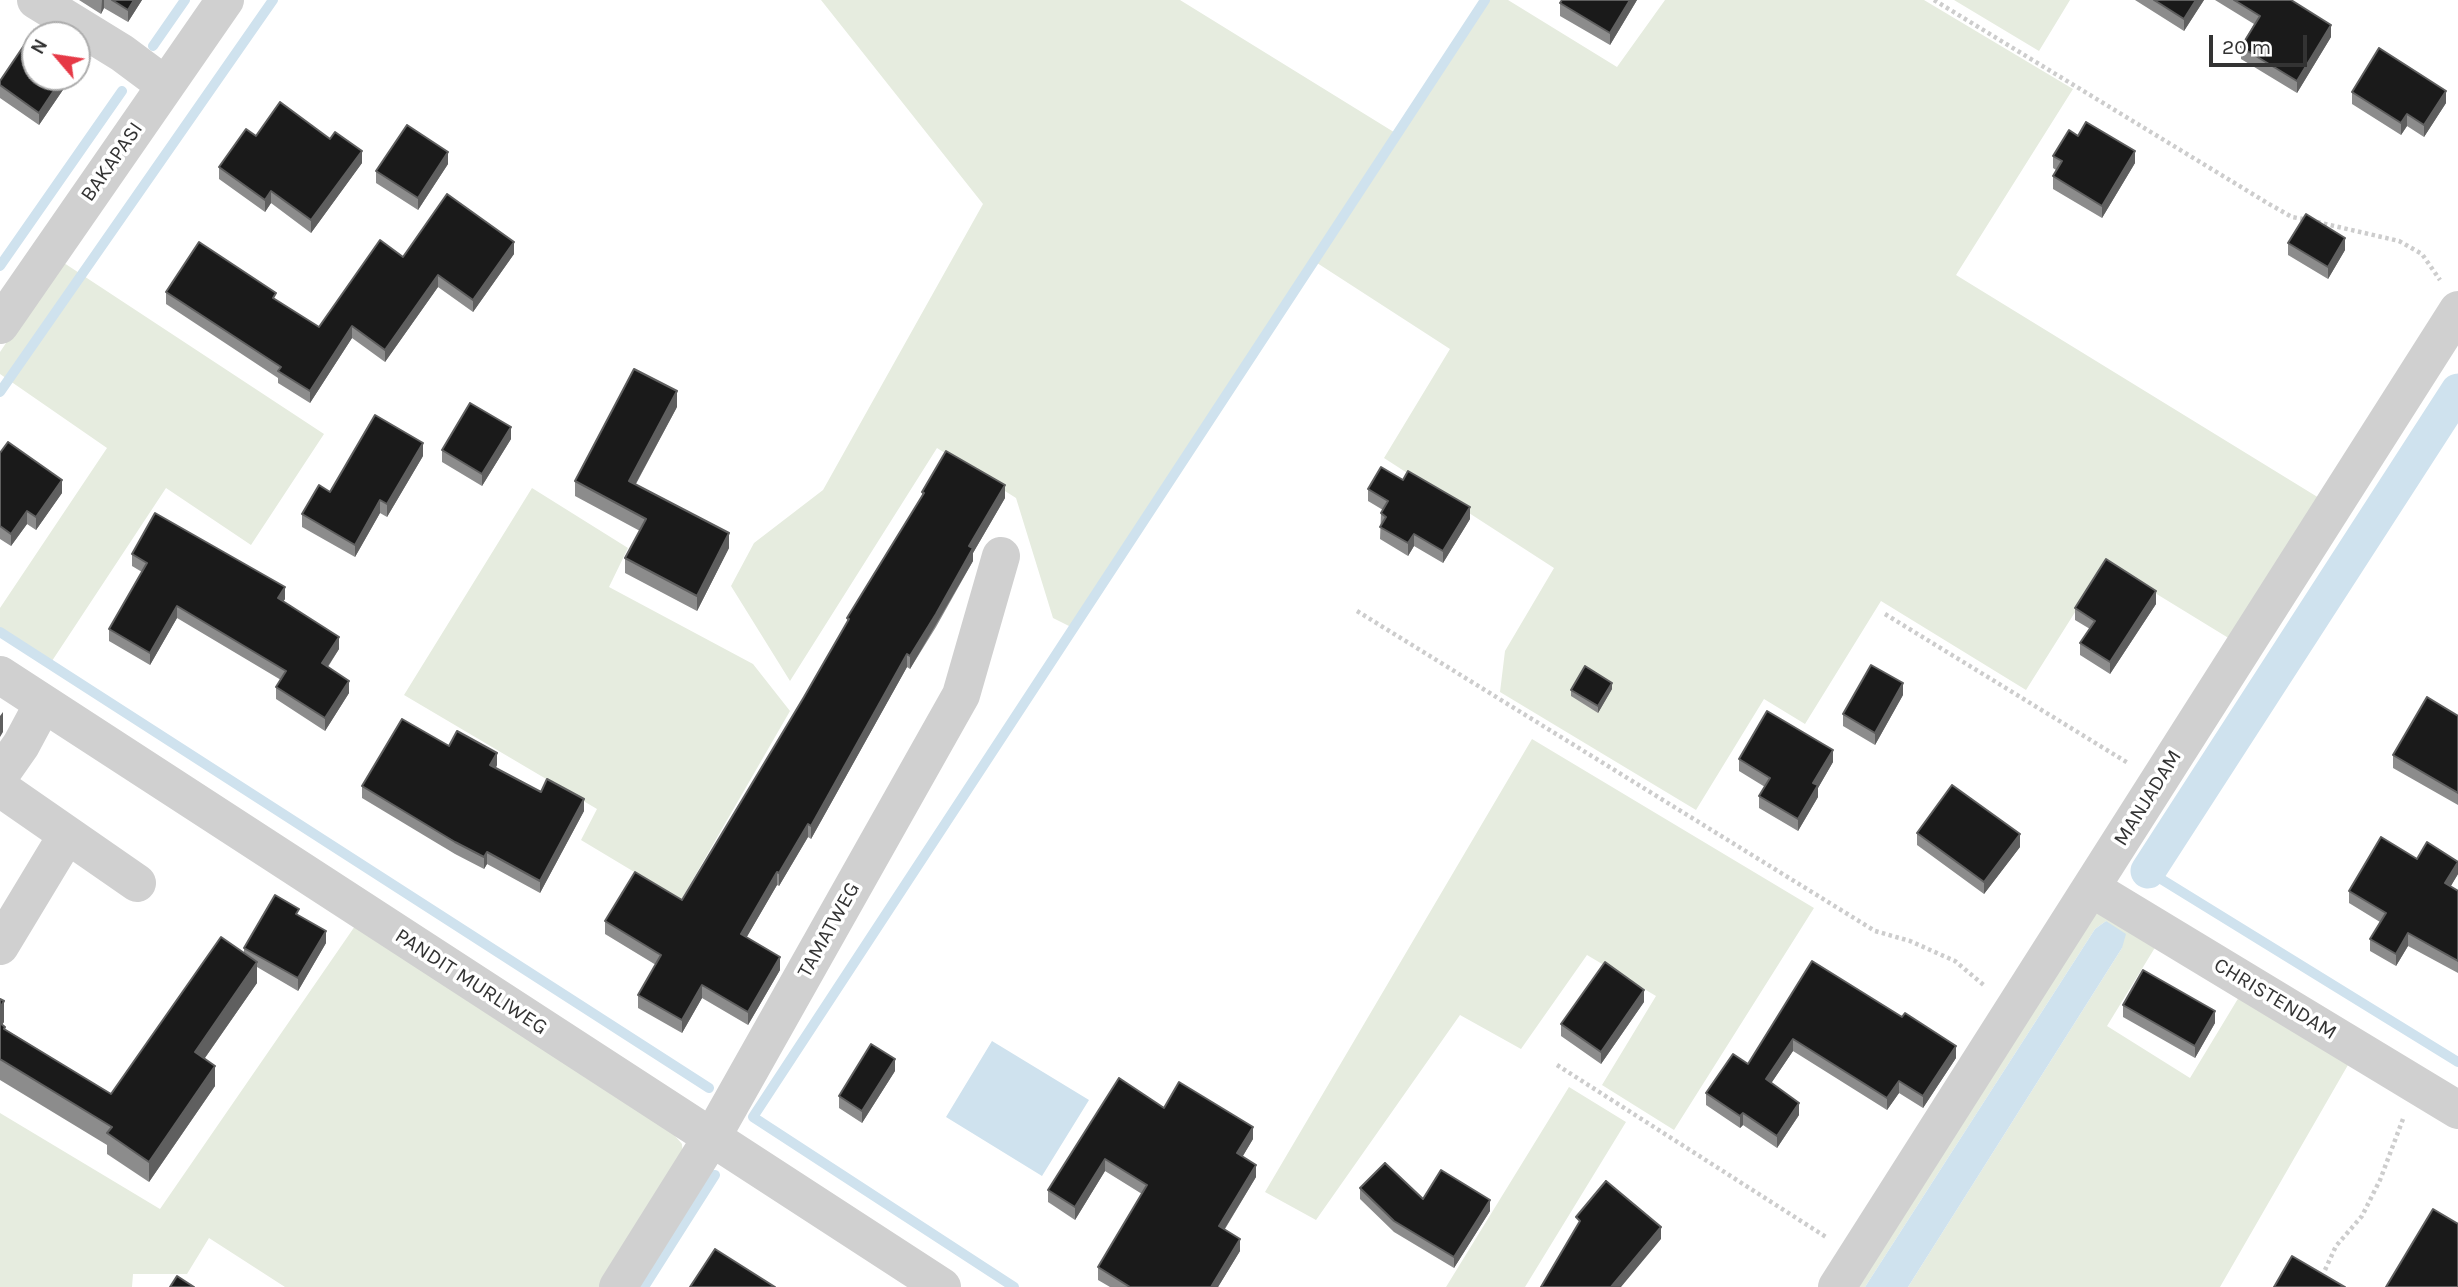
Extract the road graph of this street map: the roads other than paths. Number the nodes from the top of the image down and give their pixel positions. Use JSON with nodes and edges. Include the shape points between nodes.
{"nodes":[{"id":1,"x":36,"y":0,"type":"edge"},
{"id":2,"x":225,"y":0,"type":"edge"},
{"id":3,"x":165,"y":85,"type":"junction"},
{"id":4,"x":2451,"y":298,"type":"edge"},
{"id":5,"x":0,"y":325,"type":"edge"},
{"id":6,"x":1001,"y":556,"type":"dead end"},
{"id":7,"x":0,"y":676,"type":"edge"},
{"id":8,"x":43,"y":704,"type":"junction"},
{"id":9,"x":0,"y":775,"type":"edge"},
{"id":10,"x":0,"y":788,"type":"edge"},
{"id":11,"x":67,"y":835,"type":"junction"},
{"id":12,"x":137,"y":883,"type":"dead end"},
{"id":13,"x":2091,"y":888,"type":"junction"},
{"id":14,"x":0,"y":946,"type":"edge"},
{"id":15,"x":2458,"y":1110,"type":"edge"},
{"id":16,"x":712,"y":1137,"type":"junction"},
{"id":17,"x":1847,"y":1271,"type":"edge"},
{"id":18,"x":618,"y":1287,"type":"edge"},
{"id":19,"x":942,"y":1287,"type":"edge"}],
"edges":[{"from":1,"to":3,"type":"street"},
{"from":2,"to":3,"type":"street","name":"BAKAPASI"},
{"from":3,"to":5,"type":"street","name":"BAKAPASI"},
{"from":4,"to":13,"type":"street","name":"MANJADAM"},
{"from":6,"to":16,"type":"street","name":"TAMATWEG","via":[[961,695]]},
{"from":7,"to":8,"type":"street","name":"PANDIT MURLIWEG"},
{"from":8,"to":9,"type":"street"},
{"from":8,"to":16,"type":"street","name":"PANDIT MURLIWEG"},
{"from":10,"to":11,"type":"street"},
{"from":11,"to":12,"type":"street"},
{"from":11,"to":14,"type":"street"},
{"from":13,"to":15,"type":"street","name":"CHRISTENDAM"},
{"from":13,"to":17,"type":"street","name":"MANJADAM"},
{"from":16,"to":18,"type":"street","name":"TAMATWEG"},
{"from":16,"to":19,"type":"street","name":"PANDIT MURLIWEG"}]}
